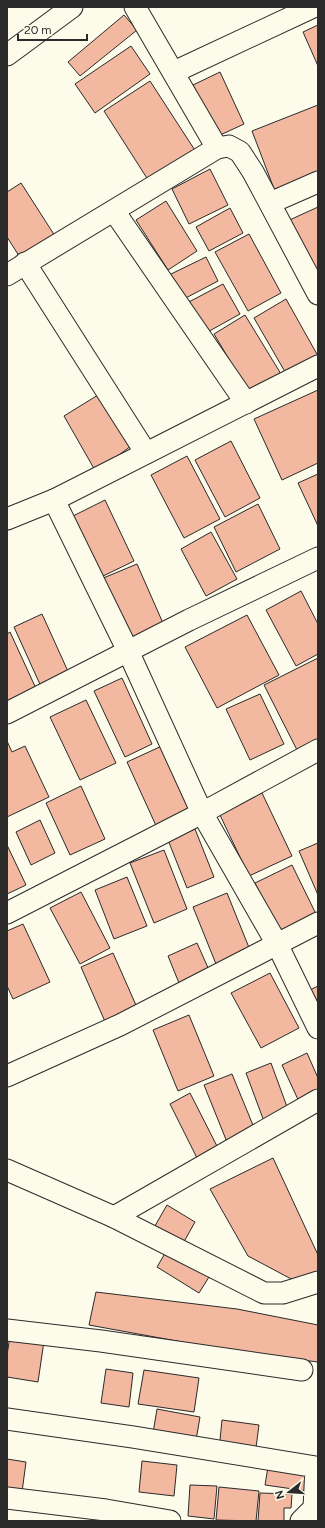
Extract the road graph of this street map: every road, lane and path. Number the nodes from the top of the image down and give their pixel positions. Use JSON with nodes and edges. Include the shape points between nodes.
{"nodes":[{"id":1,"x":72,"y":7,"type":"edge"},
{"id":2,"x":135,"y":7,"type":"edge"},
{"id":3,"x":313,"y":7,"type":"edge"},
{"id":4,"x":7,"y":55,"type":"edge"},
{"id":5,"x":174,"y":72,"type":"junction"},
{"id":6,"x":217,"y":148,"type":"junction"},
{"id":7,"x":318,"y":182,"type":"edge"},
{"id":8,"x":270,"y":204,"type":"junction"},
{"id":9,"x":114,"y":211,"type":"junction"},
{"id":10,"x":25,"y":263,"type":"junction"},
{"id":11,"x":7,"y":275,"type":"edge"},
{"id":12,"x":318,"y":294,"type":"edge"},
{"id":13,"x":318,"y":366,"type":"edge"},
{"id":14,"x":246,"y":403,"type":"junction"},
{"id":15,"x":146,"y":454,"type":"junction"},
{"id":16,"x":54,"y":500,"type":"junction"},
{"id":17,"x":7,"y":519,"type":"edge"},
{"id":18,"x":318,"y":558,"type":"edge"},
{"id":19,"x":128,"y":651,"type":"junction"},
{"id":20,"x":7,"y":713,"type":"edge"},
{"id":21,"x":318,"y":750,"type":"edge"},
{"id":22,"x":202,"y":813,"type":"junction"},
{"id":23,"x":7,"y":913,"type":"edge"},
{"id":24,"x":318,"y":923,"type":"edge"},
{"id":25,"x":277,"y":944,"type":"junction"},
{"id":26,"x":318,"y":1028,"type":"edge"},
{"id":27,"x":7,"y":1076,"type":"edge"},
{"id":28,"x":318,"y":1100,"type":"edge"},
{"id":29,"x":7,"y":1170,"type":"edge"},
{"id":30,"x":114,"y":1217,"type":"junction"},
{"id":31,"x":318,"y":1282,"type":"edge"},
{"id":32,"x":7,"y":1330,"type":"edge"},
{"id":33,"x":302,"y":1370,"type":"dead end"},
{"id":34,"x":7,"y":1419,"type":"edge"},
{"id":35,"x":7,"y":1498,"type":"edge"},
{"id":36,"x":311,"y":1513,"type":"edge"},
{"id":37,"x":170,"y":1521,"type":"edge"}],
"edges":[{"from":1,"to":4,"type":"street"},
{"from":2,"to":5,"type":"street"},
{"from":3,"to":5,"type":"street"},
{"from":5,"to":6,"type":"street"},
{"from":6,"to":8,"type":"street","via":[[229,146],[240,152]]},
{"from":6,"to":9,"type":"street"},
{"from":7,"to":8,"type":"street"},
{"from":8,"to":12,"type":"street"},
{"from":9,"to":10,"type":"street"},
{"from":9,"to":14,"type":"street"},
{"from":10,"to":11,"type":"street"},
{"from":10,"to":15,"type":"street"},
{"from":13,"to":14,"type":"street"},
{"from":14,"to":15,"type":"street"},
{"from":15,"to":16,"type":"street"},
{"from":16,"to":17,"type":"street"},
{"from":16,"to":19,"type":"street"},
{"from":18,"to":19,"type":"street"},
{"from":19,"to":20,"type":"street"},
{"from":19,"to":22,"type":"street"},
{"from":21,"to":22,"type":"street"},
{"from":22,"to":23,"type":"street"},
{"from":22,"to":25,"type":"street"},
{"from":24,"to":25,"type":"street"},
{"from":25,"to":26,"type":"street"},
{"from":25,"to":27,"type":"street","via":[[120,1024]]},
{"from":28,"to":30,"type":"street"},
{"from":29,"to":30,"type":"street"},
{"from":30,"to":31,"type":"street","via":[[264,1293],[283,1293]]},
{"from":32,"to":33,"type":"street"},
{"from":34,"to":36,"type":"street","via":[[316,1467]]},
{"from":35,"to":37,"type":"street"}]}
